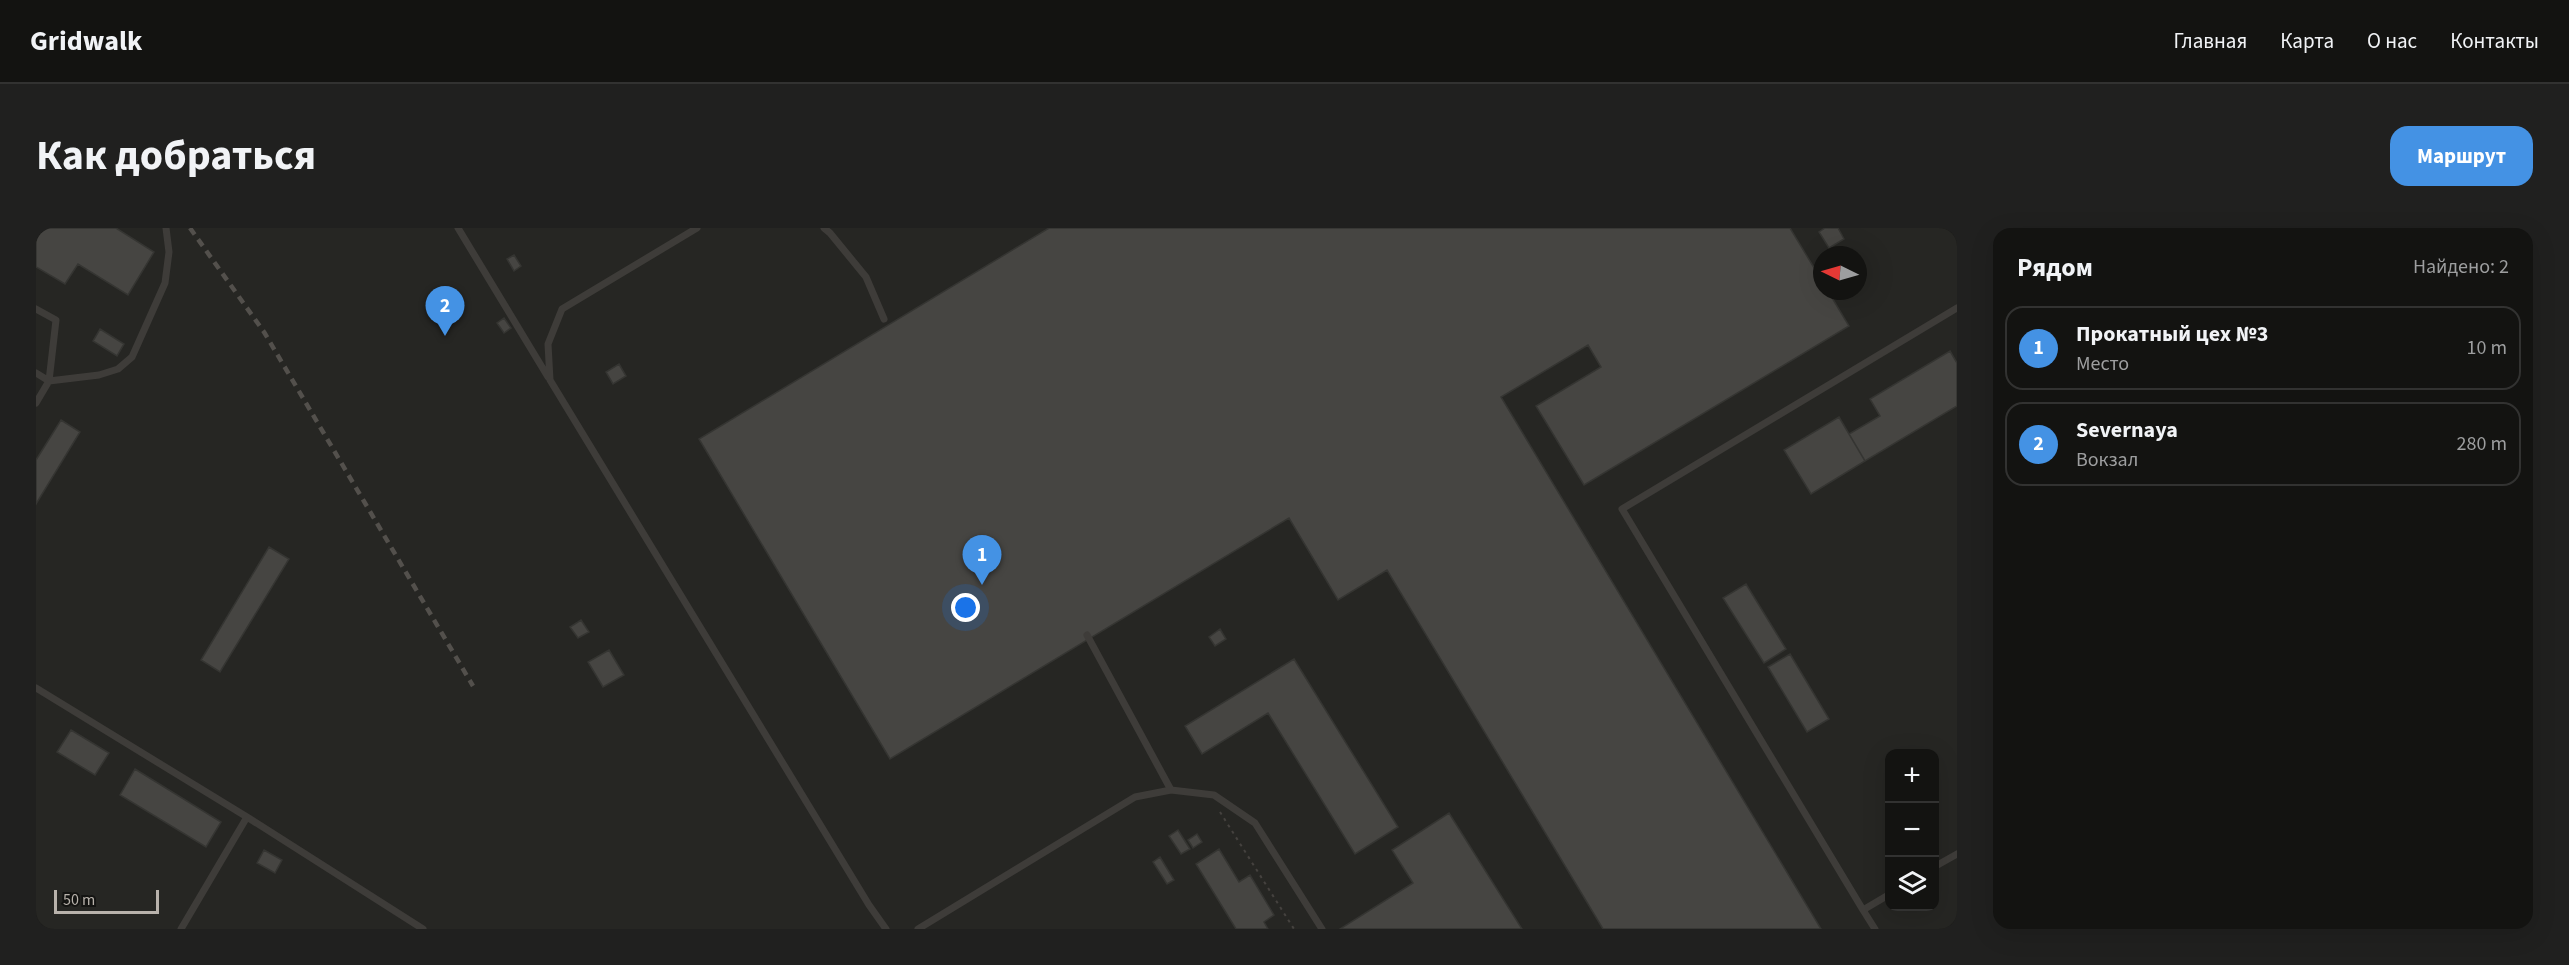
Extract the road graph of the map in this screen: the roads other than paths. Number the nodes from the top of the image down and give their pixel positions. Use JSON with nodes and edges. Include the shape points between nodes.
{"nodes":[{"id":1,"x":166,"y":228,"type":"edge"},
{"id":2,"x":458,"y":228,"type":"edge"},
{"id":3,"x":697,"y":228,"type":"edge"},
{"id":4,"x":824,"y":228,"type":"edge"},
{"id":5,"x":1957,"y":308,"type":"edge"},
{"id":6,"x":36,"y":309,"type":"edge"},
{"id":7,"x":884,"y":319,"type":"dead end"},
{"id":8,"x":36,"y":373,"type":"edge"},
{"id":9,"x":550,"y":380,"type":"junction"},
{"id":10,"x":49,"y":381,"type":"junction"},
{"id":11,"x":36,"y":404,"type":"edge"},
{"id":12,"x":1087,"y":635,"type":"dead end"},
{"id":13,"x":36,"y":688,"type":"edge"},
{"id":14,"x":1171,"y":790,"type":"junction"},
{"id":15,"x":247,"y":817,"type":"junction"},
{"id":16,"x":1957,"y":854,"type":"edge"},
{"id":17,"x":1939,"y":865,"type":"edge"},
{"id":18,"x":1885,"y":897,"type":"edge"},
{"id":19,"x":1863,"y":910,"type":"junction"},
{"id":20,"x":182,"y":929,"type":"edge"},
{"id":21,"x":423,"y":929,"type":"edge"},
{"id":22,"x":886,"y":929,"type":"edge"},
{"id":23,"x":918,"y":929,"type":"edge"},
{"id":24,"x":1322,"y":929,"type":"edge"},
{"id":25,"x":1875,"y":929,"type":"edge"}],
"edges":[{"from":1,"to":10,"type":"lane","via":[[169,252],[165,283],[132,357],[118,369],[99,375]]},
{"from":2,"to":9,"type":"lane"},
{"from":3,"to":9,"type":"lane","via":[[562,309],[548,344]]},
{"from":4,"to":7,"type":"lane","via":[[866,278]]},
{"from":5,"to":19,"type":"lane","via":[[1622,509]]},
{"from":6,"to":10,"type":"lane","via":[[56,320]]},
{"from":8,"to":10,"type":"lane"},
{"from":9,"to":22,"type":"lane"},
{"from":10,"to":11,"type":"lane"},
{"from":12,"to":14,"type":"lane"},
{"from":13,"to":15,"type":"lane"},
{"from":14,"to":23,"type":"lane","via":[[1135,797]]},
{"from":14,"to":24,"type":"lane","via":[[1214,795],[1255,823]]},
{"from":15,"to":20,"type":"lane"},
{"from":15,"to":21,"type":"lane"},
{"from":16,"to":17,"type":"lane"},
{"from":18,"to":19,"type":"lane"},
{"from":19,"to":25,"type":"lane"}]}
